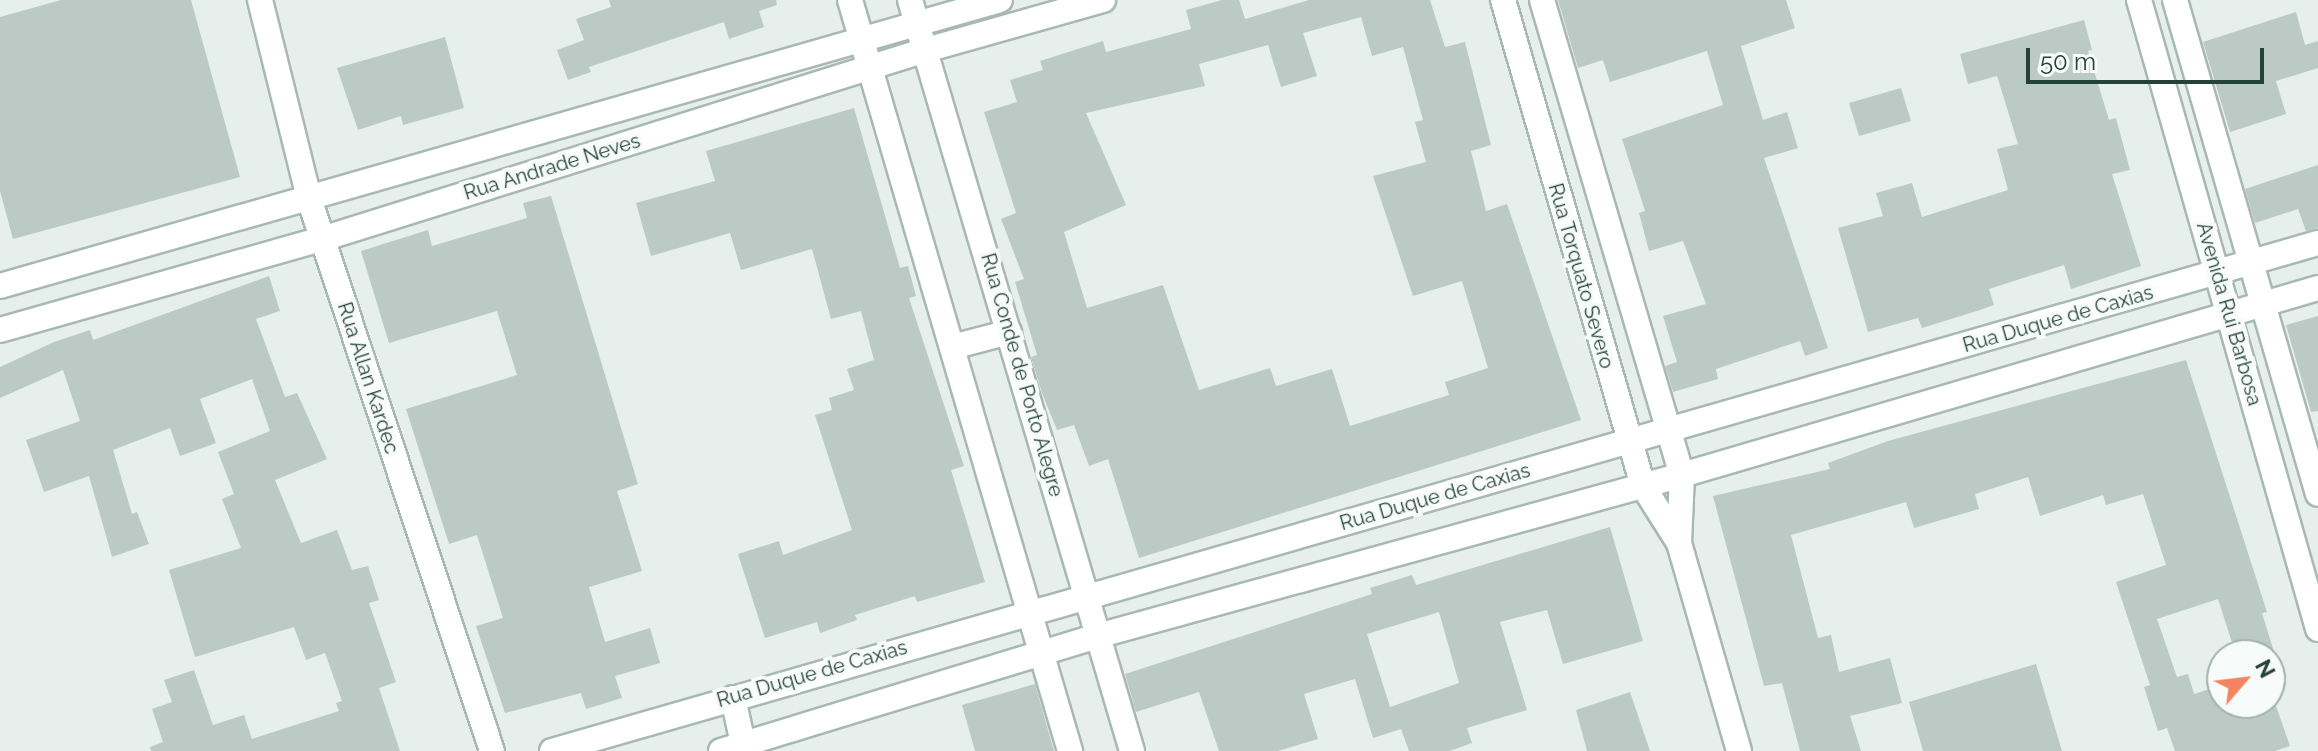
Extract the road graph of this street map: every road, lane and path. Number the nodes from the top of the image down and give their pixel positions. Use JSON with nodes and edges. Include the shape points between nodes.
{"nodes":[{"id":1,"x":260,"y":0,"type":"edge"},
{"id":2,"x":850,"y":0,"type":"edge"},
{"id":3,"x":910,"y":0,"type":"edge"},
{"id":4,"x":1000,"y":0,"type":"edge"},
{"id":5,"x":1103,"y":0,"type":"edge"},
{"id":6,"x":1503,"y":0,"type":"edge"},
{"id":7,"x":1542,"y":0,"type":"edge"},
{"id":8,"x":2139,"y":0,"type":"edge"},
{"id":9,"x":2175,"y":0,"type":"edge"},
{"id":10,"x":917,"y":25,"type":"junction"},
{"id":11,"x":862,"y":39,"type":"junction"},
{"id":12,"x":926,"y":50,"type":"junction"},
{"id":13,"x":869,"y":67,"type":"junction"},
{"id":14,"x":577,"y":121,"type":"junction"},
{"id":15,"x":1588,"y":153,"type":"junction"},
{"id":16,"x":588,"y":155,"type":"junction"},
{"id":17,"x":1549,"y":166,"type":"junction"},
{"id":18,"x":309,"y":198,"type":"junction"},
{"id":19,"x":322,"y":239,"type":"junction"},
{"id":20,"x":2318,"y":243,"type":"edge"},
{"id":21,"x":2253,"y":263,"type":"junction"},
{"id":22,"x":2218,"y":273,"type":"junction"},
{"id":23,"x":0,"y":286,"type":"edge"},
{"id":24,"x":2318,"y":288,"type":"edge"},
{"id":25,"x":2265,"y":305,"type":"junction"},
{"id":26,"x":2230,"y":315,"type":"junction"},
{"id":27,"x":0,"y":330,"type":"edge"},
{"id":28,"x":1009,"y":332,"type":"junction"},
{"id":29,"x":952,"y":347,"type":"junction"},
{"id":30,"x":1941,"y":353,"type":"junction"},
{"id":31,"x":1955,"y":396,"type":"junction"},
{"id":32,"x":1670,"y":431,"type":"junction"},
{"id":33,"x":1630,"y":441,"type":"junction"},
{"id":34,"x":1682,"y":475,"type":"junction"},
{"id":35,"x":1643,"y":486,"type":"junction"},
{"id":36,"x":2318,"y":494,"type":"edge"},
{"id":37,"x":1353,"y":520,"type":"junction"},
{"id":38,"x":1679,"y":543,"type":"junction"},
{"id":39,"x":1366,"y":563,"type":"junction"},
{"id":40,"x":1087,"y":595,"type":"junction"},
{"id":41,"x":1029,"y":610,"type":"junction"},
{"id":42,"x":2318,"y":629,"type":"edge"},
{"id":43,"x":1101,"y":635,"type":"junction"},
{"id":44,"x":1042,"y":655,"type":"junction"},
{"id":45,"x":733,"y":698,"type":"junction"},
{"id":46,"x":732,"y":748,"type":"edge"},
{"id":47,"x":492,"y":751,"type":"edge"},
{"id":48,"x":552,"y":751,"type":"edge"},
{"id":49,"x":1070,"y":751,"type":"edge"},
{"id":50,"x":1132,"y":751,"type":"edge"},
{"id":51,"x":1739,"y":751,"type":"edge"}],
"edges":[{"from":1,"to":18,"type":"street","name":"Rua Allan Kardec"},
{"from":2,"to":11,"type":"street"},
{"from":3,"to":10,"type":"street","name":"Rua Conde de Porto Alegre"},
{"from":4,"to":10,"type":"street","name":"Rua Andrade Neves"},
{"from":5,"to":12,"type":"street","name":"Rua Andrade Neves"},
{"from":6,"to":17,"type":"street","name":"Rua Torquato Severo"},
{"from":7,"to":15,"type":"street","name":"Rua Torquato Severo"},
{"from":8,"to":22,"type":"street","name":"Avenida Rui Barbosa"},
{"from":9,"to":21,"type":"street","name":"Avenida Rui Barbosa"},
{"from":10,"to":11,"type":"street","name":"Rua Andrade Neves"},
{"from":10,"to":12,"type":"street","name":"Rua Conde de Porto Alegre"},
{"from":11,"to":13,"type":"street"},
{"from":11,"to":14,"type":"street","name":"Rua Andrade Neves"},
{"from":12,"to":13,"type":"street","name":"Rua Andrade Neves"},
{"from":12,"to":28,"type":"street","name":"Rua Conde de Porto Alegre"},
{"from":13,"to":16,"type":"street","name":"Rua Andrade Neves"},
{"from":13,"to":29,"type":"street"},
{"from":14,"to":16,"type":"street"},
{"from":14,"to":18,"type":"street","name":"Rua Andrade Neves"},
{"from":15,"to":17,"type":"street"},
{"from":15,"to":32,"type":"street","name":"Rua Torquato Severo"},
{"from":16,"to":19,"type":"street","name":"Rua Andrade Neves"},
{"from":17,"to":33,"type":"street","name":"Rua Torquato Severo"},
{"from":18,"to":19,"type":"street","name":"Rua Allan Kardec"},
{"from":18,"to":23,"type":"street","name":"Rua Andrade Neves"},
{"from":19,"to":27,"type":"street","name":"Rua Andrade Neves"},
{"from":19,"to":47,"type":"street","name":"Rua Allan Kardec"},
{"from":20,"to":21,"type":"street","name":"Rua Duque de Caxias"},
{"from":21,"to":22,"type":"street","name":"Rua Duque de Caxias"},
{"from":21,"to":25,"type":"street","name":"Avenida Rui Barbosa"},
{"from":22,"to":26,"type":"street","name":"Avenida Rui Barbosa"},
{"from":22,"to":30,"type":"street","name":"Rua Duque de Caxias"},
{"from":24,"to":25,"type":"street"},
{"from":25,"to":26,"type":"street"},
{"from":25,"to":36,"type":"street","name":"Avenida Rui Barbosa"},
{"from":26,"to":31,"type":"street"},
{"from":26,"to":42,"type":"street","name":"Avenida Rui Barbosa"},
{"from":28,"to":29,"type":"street"},
{"from":28,"to":40,"type":"street","name":"Rua Conde de Porto Alegre"},
{"from":29,"to":41,"type":"street"},
{"from":30,"to":31,"type":"street"},
{"from":30,"to":32,"type":"street","name":"Rua Duque de Caxias"},
{"from":31,"to":34,"type":"street"},
{"from":32,"to":33,"type":"street","name":"Rua Duque de Caxias"},
{"from":32,"to":34,"type":"street","name":"Rua Torquato Severo"},
{"from":33,"to":35,"type":"street","name":"Rua Torquato Severo"},
{"from":33,"to":37,"type":"street","name":"Rua Duque de Caxias"},
{"from":34,"to":35,"type":"street"},
{"from":34,"to":38,"type":"street","name":"Rua Torquato Severo"},
{"from":35,"to":38,"type":"street","name":"Rua Torquato Severo"},
{"from":35,"to":39,"type":"street"},
{"from":37,"to":39,"type":"street"},
{"from":37,"to":40,"type":"street","name":"Rua Duque de Caxias"},
{"from":38,"to":51,"type":"street","name":"Rua Torquato Severo"},
{"from":39,"to":43,"type":"street"},
{"from":40,"to":41,"type":"street","name":"Rua Duque de Caxias"},
{"from":40,"to":43,"type":"street","name":"Rua Conde de Porto Alegre"},
{"from":41,"to":44,"type":"street"},
{"from":41,"to":45,"type":"street","name":"Rua Duque de Caxias"},
{"from":43,"to":44,"type":"street"},
{"from":43,"to":50,"type":"street","name":"Rua Conde de Porto Alegre"},
{"from":44,"to":46,"type":"street"},
{"from":44,"to":49,"type":"street"},
{"from":45,"to":46,"type":"street"},
{"from":45,"to":48,"type":"street","name":"Rua Duque de Caxias"}]}
